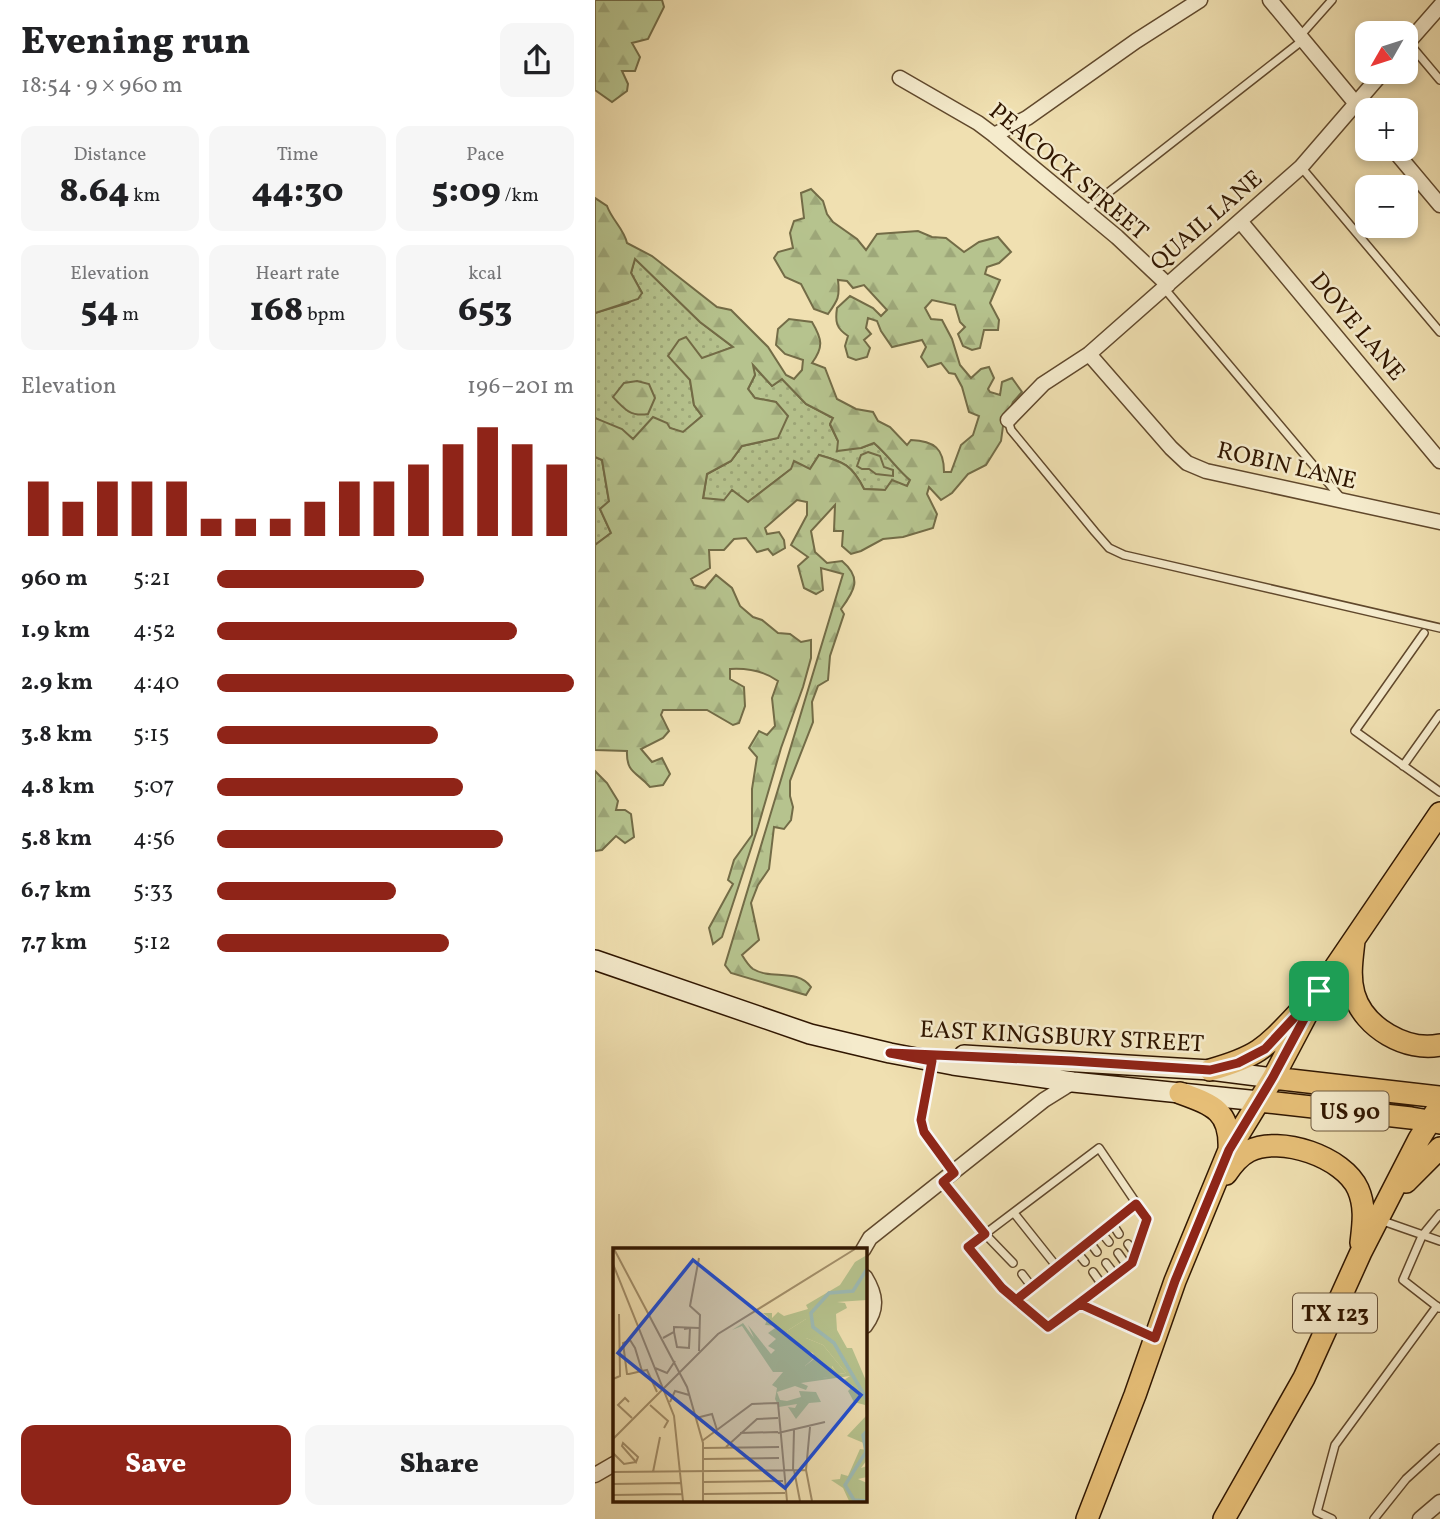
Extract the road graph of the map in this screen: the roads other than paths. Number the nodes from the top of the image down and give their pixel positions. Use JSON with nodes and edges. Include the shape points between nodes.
{"nodes":[{"id":1,"x":1200,"y":0,"type":"edge"},
{"id":2,"x":1270,"y":0,"type":"edge"},
{"id":3,"x":1332,"y":0,"type":"edge"},
{"id":4,"x":1440,"y":6,"type":"edge"},
{"id":5,"x":1418,"y":31,"type":"edge"},
{"id":6,"x":1302,"y":38,"type":"junction"},
{"id":7,"x":1418,"y":56,"type":"edge"},
{"id":8,"x":900,"y":78,"type":"dead end"},
{"id":9,"x":1440,"y":80,"type":"edge"},
{"id":10,"x":1372,"y":84,"type":"edge"},
{"id":11,"x":1360,"y":98,"type":"edge"},
{"id":12,"x":1355,"y":103,"type":"joint"},
{"id":13,"x":995,"y":135,"type":"junction"},
{"id":14,"x":1403,"y":161,"type":"edge"},
{"id":15,"x":1301,"y":167,"type":"junction"},
{"id":16,"x":1440,"y":205,"type":"edge"},
{"id":17,"x":1086,"y":211,"type":"junction"},
{"id":18,"x":1241,"y":221,"type":"junction"},
{"id":19,"x":1166,"y":286,"type":"junction"},
{"id":20,"x":1440,"y":332,"type":"edge"},
{"id":21,"x":1089,"y":354,"type":"junction"},
{"id":22,"x":1008,"y":419,"type":"joint"},
{"id":23,"x":1440,"y":461,"type":"edge"},
{"id":24,"x":1343,"y":501,"type":"junction"},
{"id":25,"x":1440,"y":522,"type":"edge"},
{"id":26,"x":1440,"y":628,"type":"edge"},
{"id":27,"x":1424,"y":632,"type":"dead end"},
{"id":28,"x":1440,"y":714,"type":"edge"},
{"id":29,"x":1403,"y":766,"type":"junction"},
{"id":30,"x":1440,"y":792,"type":"edge"},
{"id":31,"x":1440,"y":813,"type":"edge"},
{"id":32,"x":1355,"y":939,"type":"junction"},
{"id":33,"x":595,"y":960,"type":"edge"},
{"id":34,"x":1319,"y":991,"type":"junction"},
{"id":35,"x":1440,"y":1045,"type":"edge"},
{"id":36,"x":890,"y":1053,"type":"junction"},
{"id":37,"x":932,"y":1061,"type":"junction"},
{"id":38,"x":1210,"y":1070,"type":"junction"},
{"id":39,"x":1273,"y":1077,"type":"junction"},
{"id":40,"x":1073,"y":1082,"type":"junction"},
{"id":41,"x":1179,"y":1093,"type":"junction"},
{"id":42,"x":1440,"y":1097,"type":"edge"},
{"id":43,"x":1259,"y":1101,"type":"junction"},
{"id":44,"x":1437,"y":1116,"type":"edge"},
{"id":45,"x":1440,"y":1148,"type":"edge"},
{"id":46,"x":1229,"y":1150,"type":"junction"},
{"id":47,"x":949,"y":1178,"type":"junction"},
{"id":48,"x":1390,"y":1199,"type":"junction"},
{"id":49,"x":1136,"y":1204,"type":"junction"},
{"id":50,"x":1014,"y":1213,"type":"junction"},
{"id":51,"x":1440,"y":1214,"type":"edge"},
{"id":52,"x":1379,"y":1220,"type":"junction"},
{"id":53,"x":1112,"y":1223,"type":"junction"},
{"id":54,"x":1101,"y":1232,"type":"junction"},
{"id":55,"x":1194,"y":1232,"type":"junction"},
{"id":56,"x":985,"y":1234,"type":"junction"},
{"id":57,"x":1119,"y":1234,"type":"dead end"},
{"id":58,"x":1422,"y":1236,"type":"junction"},
{"id":59,"x":1089,"y":1241,"type":"junction"},
{"id":60,"x":1440,"y":1241,"type":"edge"},
{"id":61,"x":1109,"y":1242,"type":"dead end"},
{"id":62,"x":1128,"y":1244,"type":"dead end"},
{"id":63,"x":864,"y":1248,"type":"edge"},
{"id":64,"x":1076,"y":1251,"type":"junction"},
{"id":65,"x":1097,"y":1252,"type":"dead end"},
{"id":66,"x":1361,"y":1252,"type":"junction"},
{"id":67,"x":1118,"y":1253,"type":"dead end"},
{"id":68,"x":1136,"y":1255,"type":"junction"},
{"id":69,"x":1085,"y":1262,"type":"dead end"},
{"id":70,"x":1013,"y":1263,"type":"dead end"},
{"id":71,"x":1106,"y":1263,"type":"dead end"},
{"id":72,"x":1057,"y":1267,"type":"junction"},
{"id":73,"x":1128,"y":1267,"type":"junction"},
{"id":74,"x":1093,"y":1272,"type":"dead end"},
{"id":75,"x":1022,"y":1274,"type":"dead end"},
{"id":76,"x":1116,"y":1276,"type":"junction"},
{"id":77,"x":866,"y":1279,"type":"edge"},
{"id":78,"x":1103,"y":1286,"type":"junction"},
{"id":79,"x":1032,"y":1287,"type":"junction"},
{"id":80,"x":1016,"y":1300,"type":"junction"},
{"id":81,"x":1080,"y":1304,"type":"junction"},
{"id":82,"x":1438,"y":1307,"type":"edge"},
{"id":83,"x":866,"y":1325,"type":"edge"},
{"id":84,"x":1155,"y":1338,"type":"junction"},
{"id":85,"x":1440,"y":1448,"type":"edge"},
{"id":86,"x":613,"y":1465,"type":"edge"},
{"id":87,"x":595,"y":1475,"type":"edge"},
{"id":88,"x":1439,"y":1503,"type":"edge"},
{"id":89,"x":1087,"y":1519,"type":"edge"},
{"id":90,"x":1224,"y":1519,"type":"edge"},
{"id":91,"x":1332,"y":1519,"type":"edge"},
{"id":92,"x":1374,"y":1519,"type":"edge"},
{"id":93,"x":1419,"y":1519,"type":"edge"}],
"edges":[{"from":1,"to":13,"type":"street"},
{"from":2,"to":6,"type":"street"},
{"from":3,"to":6,"type":"lane"},
{"from":4,"to":5,"type":"street"},
{"from":6,"to":12,"type":"street"},
{"from":6,"to":17,"type":"lane"},
{"from":7,"to":9,"type":"lane"},
{"from":8,"to":13,"type":"street","name":"PEACOCK STREET"},
{"from":10,"to":11,"type":"street","name":"QUAIL LANE"},
{"from":12,"to":15,"type":"street","name":"QUAIL LANE"},
{"from":13,"to":17,"type":"street","name":"PEACOCK STREET"},
{"from":14,"to":16,"type":"street"},
{"from":15,"to":18,"type":"street","name":"QUAIL LANE"},
{"from":15,"to":20,"type":"lane"},
{"from":17,"to":19,"type":"street","name":"PEACOCK STREET"},
{"from":18,"to":19,"type":"street","name":"QUAIL LANE"},
{"from":18,"to":23,"type":"street","name":"DOVE LANE"},
{"from":19,"to":21,"type":"street","name":"QUAIL LANE"},
{"from":19,"to":24,"type":"lane"},
{"from":21,"to":22,"type":"street","name":"QUAIL LANE","via":[[1043,384]]},
{"from":21,"to":24,"type":"street","name":"ROBIN LANE","via":[[1187,463]]},
{"from":22,"to":26,"type":"lane","via":[[1011,430],[1109,548]]},
{"from":24,"to":25,"type":"street","name":"ROBIN LANE"},
{"from":27,"to":29,"type":"lane","via":[[1355,732]]},
{"from":28,"to":29,"type":"lane"},
{"from":29,"to":30,"type":"lane"},
{"from":31,"to":32,"type":"main road"},
{"from":32,"to":34,"type":"main road"},
{"from":32,"to":35,"type":"main road","via":[[1351,969],[1362,1012],[1375,1026],[1408,1044]]},
{"from":33,"to":36,"type":"main road","name":"EAST KINGSBURY STREET","number":"US 90","via":[[810,1034]]},
{"from":34,"to":38,"type":"main road","via":[[1265,1049]]},
{"from":34,"to":39,"type":"main road"},
{"from":36,"to":37,"type":"main road","name":"EAST KINGSBURY STREET","number":"US 90"},
{"from":36,"to":38,"type":"main road","name":"EAST KINGSBURY STREET","number":"US 90"},
{"from":37,"to":40,"type":"main road","name":"EAST KINGSBURY STREET","number":"US 90"},
{"from":37,"to":47,"type":"lane","via":[[921,1120]]},
{"from":38,"to":39,"type":"main road","name":"EAST KINGSBURY STREET","number":"US 90"},
{"from":39,"to":42,"type":"main road","name":"EAST KINGSBURY STREET","number":"US 90"},
{"from":39,"to":43,"type":"main road"},
{"from":40,"to":41,"type":"main road","name":"EAST KINGSBURY STREET","number":"US 90"},
{"from":40,"to":47,"type":"street","via":[[1044,1100]]},
{"from":41,"to":43,"type":"main road","name":"EAST KINGSBURY STREET","number":"US 90"},
{"from":41,"to":46,"type":"main road","via":[[1207,1102],[1219,1112],[1227,1122]]},
{"from":43,"to":44,"type":"main road","name":"EAST KINGSBURY STREET","number":"US 90"},
{"from":43,"to":46,"type":"main road"},
{"from":44,"to":48,"type":"main road","number":"TX 123"},
{"from":45,"to":48,"type":"main road"},
{"from":46,"to":55,"type":"main road"},
{"from":47,"to":56,"type":"lane"},
{"from":47,"to":63,"type":"street","via":[[870,1238]]},
{"from":48,"to":52,"type":"main road","number":"TX 123"},
{"from":49,"to":50,"type":"lane","via":[[1100,1148]]},
{"from":49,"to":53,"type":"lane"},
{"from":49,"to":68,"type":"lane","via":[[1147,1219]]},
{"from":50,"to":56,"type":"lane"},
{"from":50,"to":72,"type":"lane"},
{"from":51,"to":58,"type":"lane"},
{"from":52,"to":58,"type":"lane"},
{"from":52,"to":66,"type":"main road","number":"TX 123"},
{"from":53,"to":54,"type":"lane"},
{"from":53,"to":57,"type":"lane"},
{"from":54,"to":59,"type":"lane"},
{"from":54,"to":61,"type":"lane"},
{"from":55,"to":66,"type":"main road","via":[[1233,1163],[1263,1146],[1292,1146],[1332,1163],[1357,1187],[1364,1216]]},
{"from":55,"to":84,"type":"main road"},
{"from":56,"to":70,"type":"lane"},
{"from":56,"to":80,"type":"lane","via":[[968,1247]]},
{"from":58,"to":60,"type":"lane"},
{"from":58,"to":82,"type":"lane","via":[[1403,1280]]},
{"from":59,"to":64,"type":"lane"},
{"from":59,"to":65,"type":"lane"},
{"from":62,"to":68,"type":"lane"},
{"from":64,"to":69,"type":"lane"},
{"from":64,"to":72,"type":"lane"},
{"from":66,"to":90,"type":"main road","number":"TX 123","via":[[1304,1378]]},
{"from":67,"to":73,"type":"lane"},
{"from":68,"to":73,"type":"lane"},
{"from":71,"to":76,"type":"lane"},
{"from":72,"to":79,"type":"lane"},
{"from":73,"to":76,"type":"lane"},
{"from":74,"to":78,"type":"lane"},
{"from":75,"to":79,"type":"lane"},
{"from":76,"to":78,"type":"lane"},
{"from":77,"to":83,"type":"street","via":[[875,1302]]},
{"from":78,"to":81,"type":"lane"},
{"from":79,"to":80,"type":"lane"},
{"from":80,"to":81,"type":"lane","via":[[1048,1327]]},
{"from":81,"to":84,"type":"lane"},
{"from":82,"to":91,"type":"lane","via":[[1335,1445],[1317,1512]]},
{"from":84,"to":89,"type":"main road"},
{"from":85,"to":92,"type":"lane","via":[[1406,1479]]},
{"from":86,"to":87,"type":"street"},
{"from":88,"to":93,"type":"street"}]}
